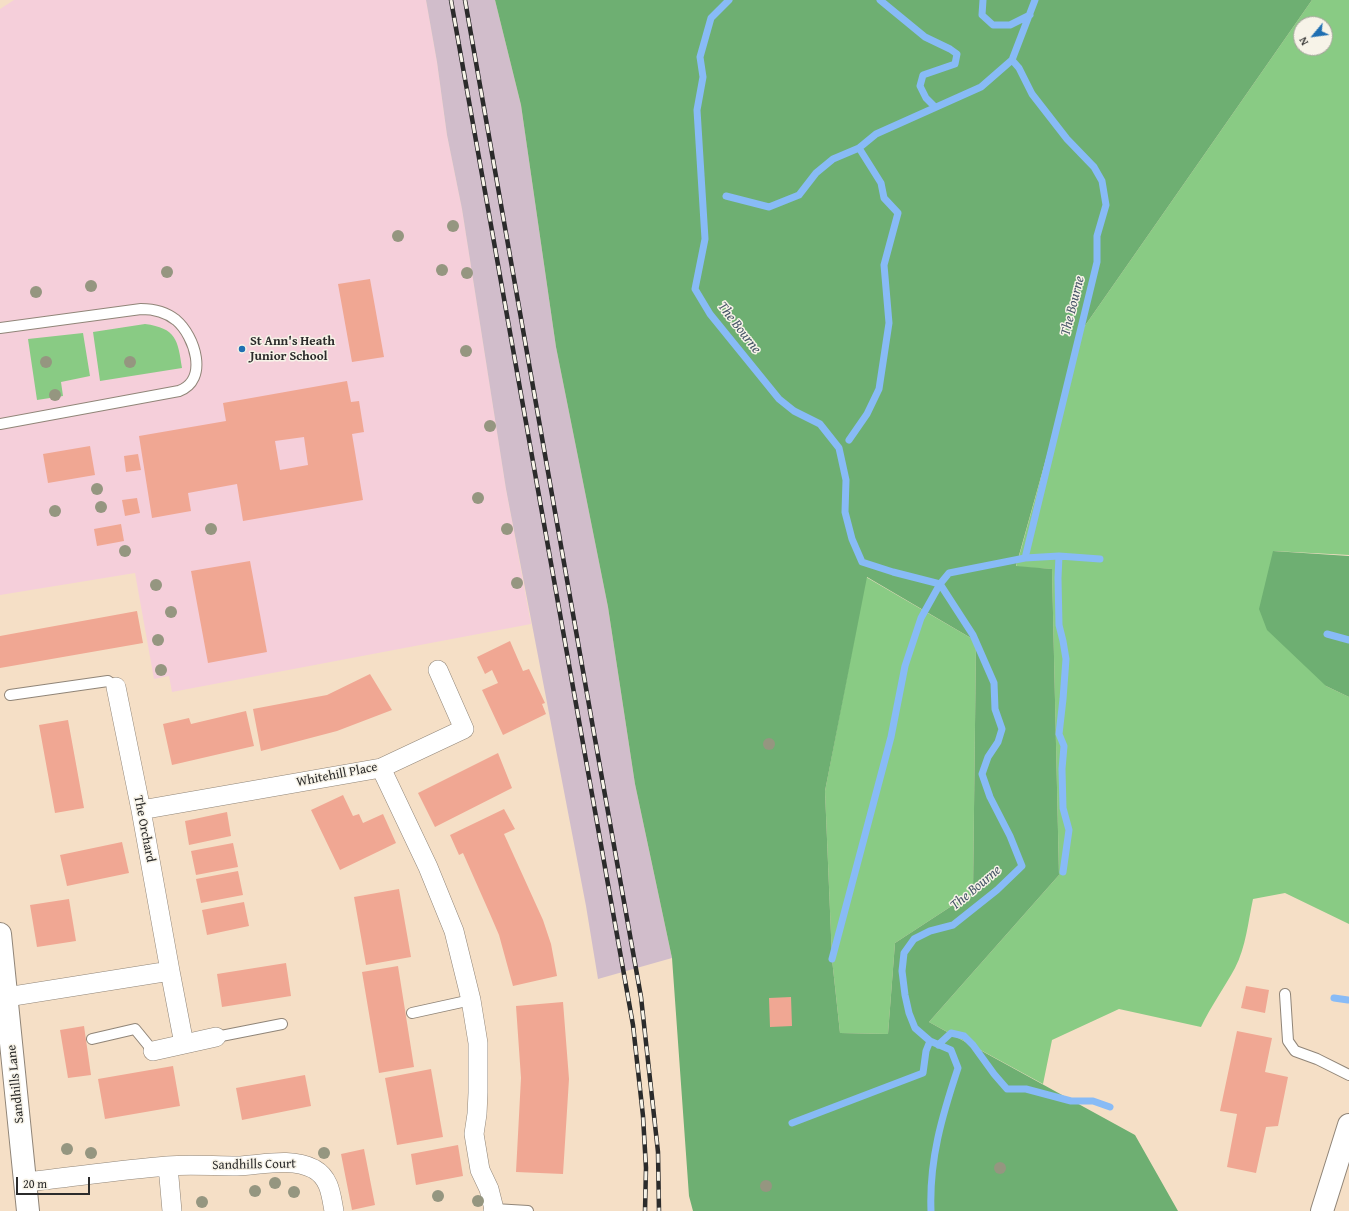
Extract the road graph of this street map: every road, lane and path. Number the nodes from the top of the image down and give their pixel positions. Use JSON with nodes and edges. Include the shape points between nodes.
{"nodes":[{"id":1,"x":0,"y":328,"type":"edge"},
{"id":2,"x":0,"y":424,"type":"edge"},
{"id":3,"x":438,"y":670,"type":"dead end"},
{"id":4,"x":116,"y":687,"type":"joint"},
{"id":5,"x":10,"y":695,"type":"dead end"},
{"id":6,"x":381,"y":768,"type":"junction"},
{"id":7,"x":141,"y":810,"type":"junction"},
{"id":8,"x":0,"y":934,"type":"edge"},
{"id":9,"x":170,"y":971,"type":"junction"},
{"id":10,"x":1285,"y":994,"type":"dead end"},
{"id":11,"x":7,"y":997,"type":"junction"},
{"id":12,"x":471,"y":1000,"type":"junction"},
{"id":13,"x":412,"y":1013,"type":"dead end"},
{"id":14,"x":282,"y":1024,"type":"dead end"},
{"id":15,"x":216,"y":1037,"type":"joint"},
{"id":16,"x":92,"y":1039,"type":"dead end"},
{"id":17,"x":184,"y":1044,"type":"junction"},
{"id":18,"x":154,"y":1051,"type":"joint"},
{"id":19,"x":1349,"y":1075,"type":"edge"},
{"id":20,"x":1349,"y":1125,"type":"edge"},
{"id":21,"x":168,"y":1166,"type":"junction"},
{"id":22,"x":25,"y":1182,"type":"junction"},
{"id":23,"x":494,"y":1210,"type":"edge"},
{"id":24,"x":28,"y":1211,"type":"edge"},
{"id":25,"x":172,"y":1211,"type":"edge"},
{"id":26,"x":334,"y":1211,"type":"edge"},
{"id":27,"x":528,"y":1211,"type":"edge"},
{"id":28,"x":1322,"y":1211,"type":"edge"}],
"edges":[{"from":1,"to":2,"type":"lane","via":[[153,309],[165,313],[183,327],[193,343],[196,363],[192,382],[179,391]]},
{"from":3,"to":6,"type":"street","name":"Whitehill Place","via":[[464,729]]},
{"from":4,"to":5,"type":"lane","via":[[108,681]]},
{"from":4,"to":7,"type":"street","name":"The Orchard"},
{"from":6,"to":7,"type":"street","name":"Whitehill Place"},
{"from":6,"to":12,"type":"street","via":[[428,867],[451,924]]},
{"from":7,"to":9,"type":"street","name":"The Orchard"},
{"from":8,"to":11,"type":"main road","name":"Sandhills Lane"},
{"from":9,"to":11,"type":"street"},
{"from":9,"to":17,"type":"street","name":"The Orchard"},
{"from":10,"to":19,"type":"lane","via":[[1288,1041],[1295,1051]]},
{"from":11,"to":22,"type":"main road","name":"Sandhills Lane"},
{"from":12,"to":13,"type":"lane"},
{"from":12,"to":23,"type":"street","via":[[478,1043],[478,1093],[474,1134],[480,1170],[489,1189]]},
{"from":14,"to":15,"type":"lane"},
{"from":15,"to":17,"type":"street"},
{"from":16,"to":18,"type":"lane","via":[[135,1030]]},
{"from":17,"to":18,"type":"street"},
{"from":20,"to":28,"type":"main road"},
{"from":21,"to":22,"type":"street","name":"Sandhills Court"},
{"from":21,"to":25,"type":"street"},
{"from":21,"to":26,"type":"street","name":"Sandhills Court","via":[[237,1166],[295,1162],[316,1170],[323,1176],[330,1186]]},
{"from":22,"to":24,"type":"main road","name":"Sandhills Lane"},
{"from":23,"to":27,"type":"lane"}]}
